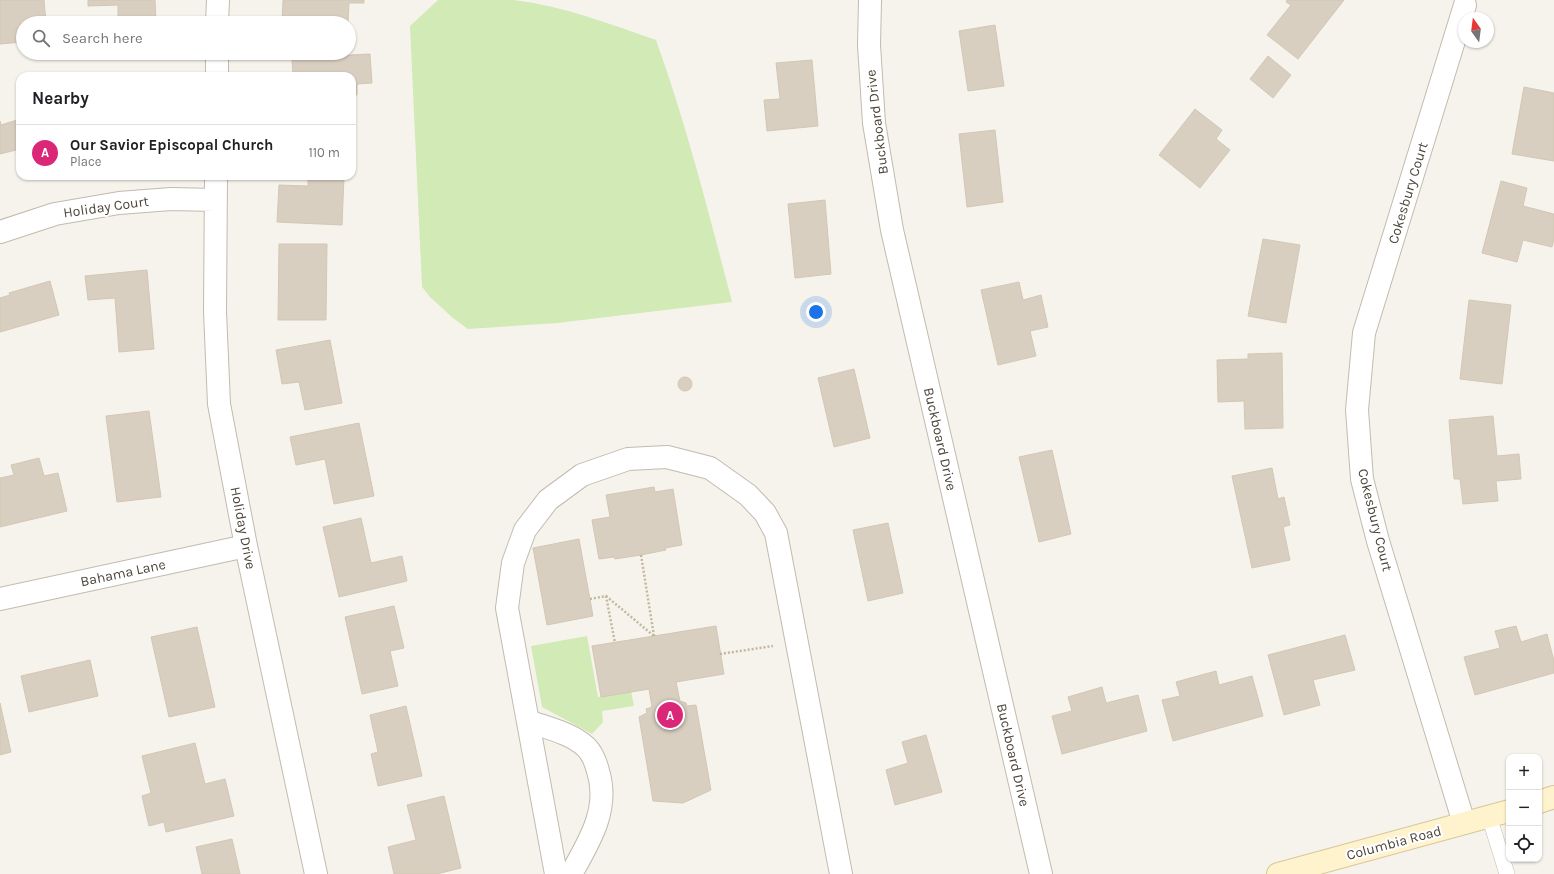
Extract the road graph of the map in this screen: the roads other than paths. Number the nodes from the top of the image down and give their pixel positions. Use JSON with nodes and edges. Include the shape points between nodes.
{"nodes":[{"id":1,"x":218,"y":0,"type":"edge"},
{"id":2,"x":870,"y":0,"type":"edge"},
{"id":3,"x":1465,"y":5,"type":"dead end"},
{"id":4,"x":217,"y":16,"type":"edge"},
{"id":5,"x":217,"y":60,"type":"edge"},
{"id":6,"x":217,"y":72,"type":"edge"},
{"id":7,"x":216,"y":180,"type":"edge"},
{"id":8,"x":216,"y":200,"type":"junction"},
{"id":9,"x":0,"y":232,"type":"edge"},
{"id":10,"x":246,"y":546,"type":"junction"},
{"id":11,"x":0,"y":599,"type":"edge"},
{"id":12,"x":528,"y":721,"type":"junction"},
{"id":13,"x":1554,"y":798,"type":"edge"},
{"id":14,"x":1542,"y":801,"type":"edge"},
{"id":15,"x":1499,"y":813,"type":"edge"},
{"id":16,"x":1464,"y":823,"type":"junction"},
{"id":17,"x":316,"y":874,"type":"edge"},
{"id":18,"x":556,"y":874,"type":"edge"},
{"id":19,"x":571,"y":874,"type":"edge"},
{"id":20,"x":841,"y":874,"type":"edge"},
{"id":21,"x":1041,"y":874,"type":"edge"},
{"id":22,"x":1278,"y":874,"type":"edge"},
{"id":23,"x":1507,"y":874,"type":"edge"}],
"edges":[{"from":1,"to":4,"type":"street"},
{"from":2,"to":21,"type":"street","name":"Buckboard Drive","via":[[869,45],[874,123],[892,230]]},
{"from":3,"to":16,"type":"street","name":"Cokesbury Court","via":[[1364,333],[1357,410],[1362,479],[1367,500]]},
{"from":5,"to":6,"type":"street"},
{"from":7,"to":8,"type":"street","name":"Holiday Drive"},
{"from":8,"to":9,"type":"street","name":"Holiday Court","via":[[171,199],[119,203],[55,214]]},
{"from":8,"to":10,"type":"street","name":"Holiday Drive","via":[[215,312],[219,404]]},
{"from":10,"to":11,"type":"street","name":"Bahama Lane"},
{"from":10,"to":17,"type":"street","name":"Holiday Drive"},
{"from":12,"to":18,"type":"street"},
{"from":12,"to":19,"type":"street","via":[[568,735],[586,747],[595,761],[599,774],[602,807],[588,844]]},
{"from":12,"to":20,"type":"street","via":[[507,608],[513,563],[525,530],[548,500],[582,475],[628,459],[667,457],[710,468],[748,495],[765,513],[776,533]]},
{"from":13,"to":14,"type":"main road"},
{"from":15,"to":16,"type":"main road","name":"Columbia Road"},
{"from":15,"to":23,"type":"lane"},
{"from":16,"to":22,"type":"main road","name":"Columbia Road"}]}
